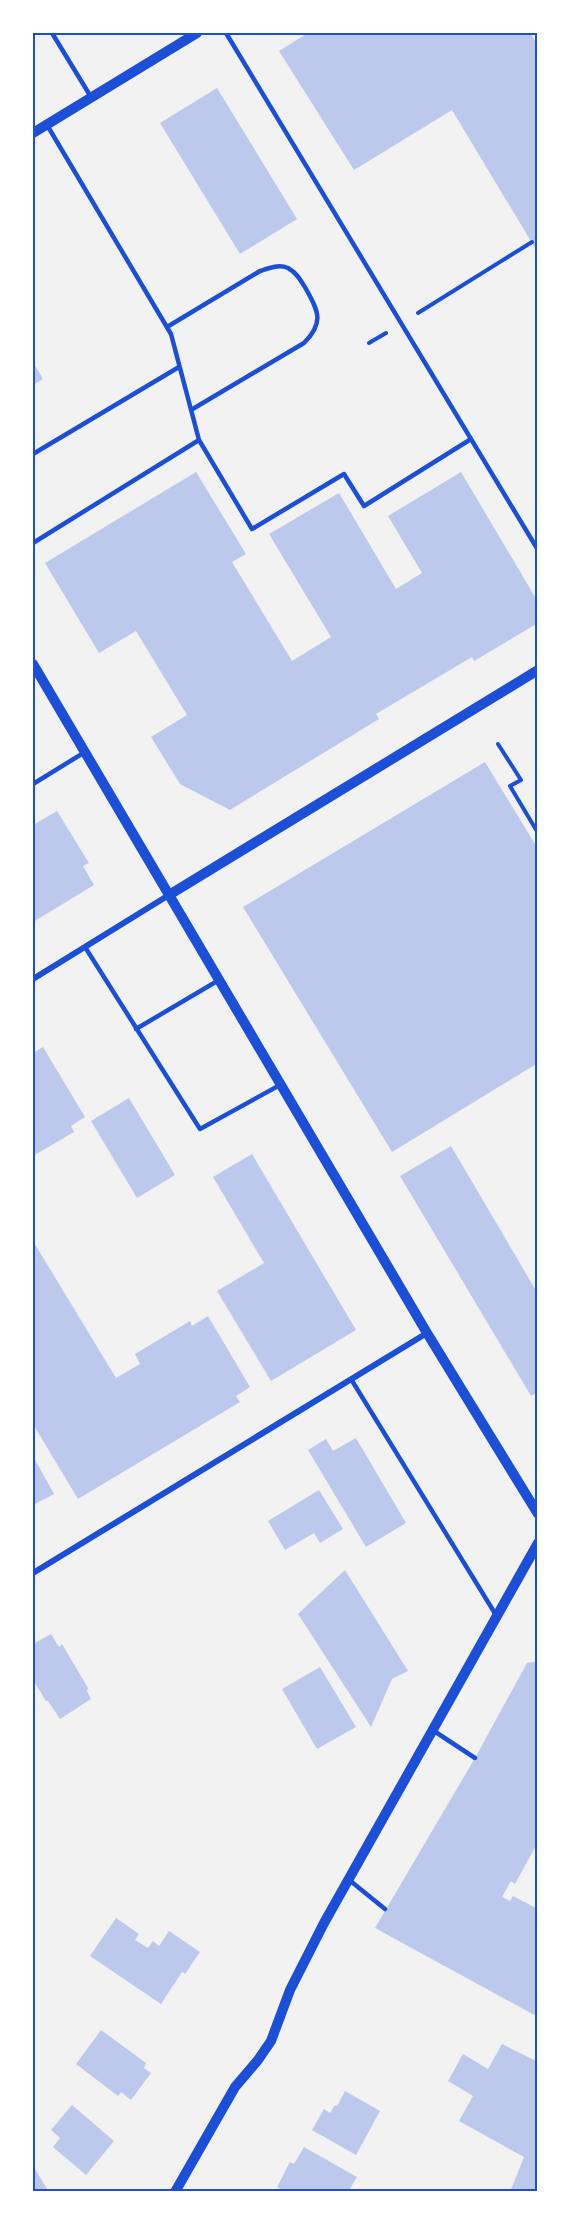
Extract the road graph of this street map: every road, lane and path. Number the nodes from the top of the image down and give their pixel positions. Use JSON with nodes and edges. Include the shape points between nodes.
{"nodes":[{"id":1,"x":52,"y":33,"type":"edge"},
{"id":2,"x":196,"y":33,"type":"edge"},
{"id":3,"x":226,"y":33,"type":"edge"},
{"id":4,"x":91,"y":98,"type":"junction"},
{"id":5,"x":47,"y":124,"type":"junction"},
{"id":6,"x":34,"y":131,"type":"edge"},
{"id":7,"x":532,"y":242,"type":"dead end"},
{"id":8,"x":401,"y":323,"type":"junction"},
{"id":9,"x":167,"y":327,"type":"junction"},
{"id":10,"x":369,"y":343,"type":"dead end"},
{"id":11,"x":179,"y":367,"type":"junction"},
{"id":12,"x":191,"y":411,"type":"junction"},
{"id":13,"x":199,"y":440,"type":"junction"},
{"id":14,"x":471,"y":440,"type":"junction"},
{"id":15,"x":33,"y":454,"type":"edge"},
{"id":16,"x":33,"y":543,"type":"edge"},
{"id":17,"x":538,"y":550,"type":"edge"},
{"id":18,"x":33,"y":664,"type":"edge"},
{"id":19,"x":538,"y":670,"type":"edge"},
{"id":20,"x":498,"y":744,"type":"dead end"},
{"id":21,"x":85,"y":752,"type":"junction"},
{"id":22,"x":33,"y":784,"type":"edge"},
{"id":23,"x":538,"y":833,"type":"edge"},
{"id":24,"x":169,"y":895,"type":"junction"},
{"id":25,"x":85,"y":947,"type":"junction"},
{"id":26,"x":33,"y":979,"type":"edge"},
{"id":27,"x":219,"y":980,"type":"junction"},
{"id":28,"x":136,"y":1029,"type":"junction"},
{"id":29,"x":280,"y":1084,"type":"junction"},
{"id":30,"x":427,"y":1333,"type":"junction"},
{"id":31,"x":351,"y":1379,"type":"junction"},
{"id":32,"x":538,"y":1514,"type":"edge"},
{"id":33,"x":538,"y":1543,"type":"edge"},
{"id":34,"x":33,"y":1573,"type":"edge"},
{"id":35,"x":496,"y":1615,"type":"junction"},
{"id":36,"x":432,"y":1730,"type":"junction"},
{"id":37,"x":475,"y":1758,"type":"dead end"},
{"id":38,"x":348,"y":1879,"type":"junction"},
{"id":39,"x":385,"y":1909,"type":"dead end"},
{"id":40,"x":175,"y":2192,"type":"edge"}],
"edges":[{"from":1,"to":4,"type":"lane"},
{"from":2,"to":4,"type":"street"},
{"from":3,"to":8,"type":"lane"},
{"from":4,"to":5,"type":"street"},
{"from":5,"to":6,"type":"street"},
{"from":5,"to":9,"type":"lane"},
{"from":7,"to":8,"type":"path"},
{"from":8,"to":10,"type":"path"},
{"from":8,"to":14,"type":"lane"},
{"from":9,"to":11,"type":"lane"},
{"from":9,"to":12,"type":"lane","via":[[273,267],[286,267],[299,276],[317,307],[314,333],[304,343]]},
{"from":11,"to":12,"type":"lane"},
{"from":11,"to":15,"type":"lane"},
{"from":12,"to":13,"type":"lane"},
{"from":13,"to":14,"type":"lane","via":[[252,529],[344,474],[364,506]]},
{"from":13,"to":16,"type":"lane"},
{"from":14,"to":17,"type":"lane"},
{"from":18,"to":21,"type":"street"},
{"from":19,"to":24,"type":"street"},
{"from":20,"to":23,"type":"path","via":[[521,780],[510,786]]},
{"from":21,"to":22,"type":"lane"},
{"from":21,"to":24,"type":"street"},
{"from":24,"to":25,"type":"street"},
{"from":24,"to":27,"type":"street"},
{"from":25,"to":26,"type":"street"},
{"from":25,"to":28,"type":"lane"},
{"from":27,"to":28,"type":"lane"},
{"from":27,"to":29,"type":"street"},
{"from":28,"to":29,"type":"lane","via":[[200,1129]]},
{"from":29,"to":30,"type":"street"},
{"from":30,"to":31,"type":"street"},
{"from":30,"to":32,"type":"street"},
{"from":31,"to":34,"type":"street"},
{"from":31,"to":35,"type":"lane"},
{"from":33,"to":35,"type":"street"},
{"from":35,"to":36,"type":"street"},
{"from":36,"to":37,"type":"lane"},
{"from":36,"to":38,"type":"street"},
{"from":38,"to":39,"type":"lane"},
{"from":38,"to":40,"type":"street","via":[[290,1990],[271,2041],[235,2087]]}]}
